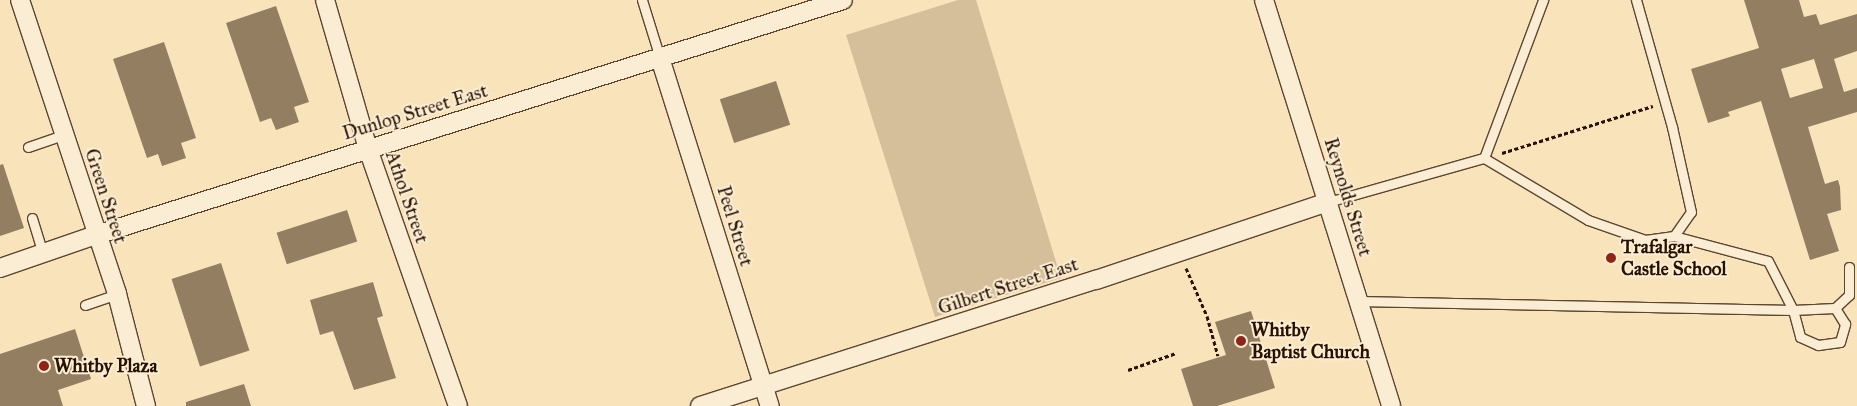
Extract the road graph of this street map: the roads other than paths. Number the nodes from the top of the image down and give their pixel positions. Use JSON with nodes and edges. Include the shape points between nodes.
{"nodes":[{"id":1,"x":325,"y":0,"type":"edge"},
{"id":2,"x":642,"y":0,"type":"edge"},
{"id":3,"x":843,"y":0,"type":"edge"},
{"id":4,"x":1264,"y":0,"type":"edge"},
{"id":5,"x":1543,"y":0,"type":"edge"},
{"id":6,"x":1636,"y":0,"type":"edge"},
{"id":7,"x":22,"y":1,"type":"edge"},
{"id":8,"x":660,"y":58,"type":"junction"},
{"id":9,"x":64,"y":135,"type":"junction"},
{"id":10,"x":28,"y":147,"type":"dead end"},
{"id":11,"x":368,"y":149,"type":"junction"},
{"id":12,"x":1484,"y":158,"type":"junction"},
{"id":13,"x":1328,"y":202,"type":"junction"},
{"id":14,"x":32,"y":218,"type":"dead end"},
{"id":15,"x":96,"y":235,"type":"junction"},
{"id":16,"x":1674,"y":236,"type":"junction"},
{"id":17,"x":43,"y":254,"type":"junction"},
{"id":18,"x":1849,"y":267,"type":"dead end"},
{"id":19,"x":0,"y":268,"type":"edge"},
{"id":20,"x":116,"y":294,"type":"junction"},
{"id":21,"x":1358,"y":301,"type":"junction"},
{"id":22,"x":85,"y":304,"type":"dead end"},
{"id":23,"x":1835,"y":308,"type":"junction"},
{"id":24,"x":1793,"y":310,"type":"junction"},
{"id":25,"x":763,"y":386,"type":"junction"},
{"id":26,"x":146,"y":406,"type":"edge"},
{"id":27,"x":458,"y":406,"type":"edge"},
{"id":28,"x":700,"y":406,"type":"edge"},
{"id":29,"x":770,"y":406,"type":"edge"},
{"id":30,"x":1391,"y":406,"type":"edge"}],
"edges":[{"from":1,"to":11,"type":"street","name":"Athol Street"},
{"from":2,"to":8,"type":"lane"},
{"from":3,"to":8,"type":"street","name":"Dunlop Street East"},
{"from":4,"to":13,"type":"street","name":"Reynolds Street"},
{"from":5,"to":12,"type":"lane"},
{"from":6,"to":16,"type":"lane","via":[[1666,102],[1691,212]]},
{"from":7,"to":9,"type":"street","name":"Green Street"},
{"from":8,"to":11,"type":"street","name":"Dunlop Street East"},
{"from":8,"to":25,"type":"street","name":"Peel Street"},
{"from":9,"to":10,"type":"lane"},
{"from":9,"to":15,"type":"street","name":"Green Street"},
{"from":11,"to":15,"type":"street","name":"Dunlop Street East"},
{"from":11,"to":27,"type":"street","name":"Athol Street"},
{"from":12,"to":13,"type":"lane"},
{"from":12,"to":16,"type":"lane","via":[[1588,220],[1645,240]]},
{"from":13,"to":21,"type":"street","name":"Reynolds Street"},
{"from":13,"to":25,"type":"street","name":"Gilbert Street East"},
{"from":14,"to":17,"type":"lane"},
{"from":15,"to":17,"type":"street","name":"Dunlop Street East"},
{"from":15,"to":20,"type":"street","name":"Green Street"},
{"from":16,"to":24,"type":"lane","via":[[1768,261]]},
{"from":17,"to":19,"type":"street","name":"Dunlop Street East"},
{"from":18,"to":23,"type":"lane","via":[[1849,295]]},
{"from":20,"to":22,"type":"lane"},
{"from":20,"to":26,"type":"street","name":"Green Street"},
{"from":21,"to":24,"type":"lane"},
{"from":21,"to":30,"type":"street","name":"Reynolds Street"},
{"from":23,"to":24,"type":"lane"},
{"from":23,"to":24,"type":"lane","via":[[1844,324],[1840,342],[1818,345],[1800,337]]},
{"from":25,"to":28,"type":"street","name":"Gilbert Street East"},
{"from":25,"to":29,"type":"street","name":"Peel Street"}]}
